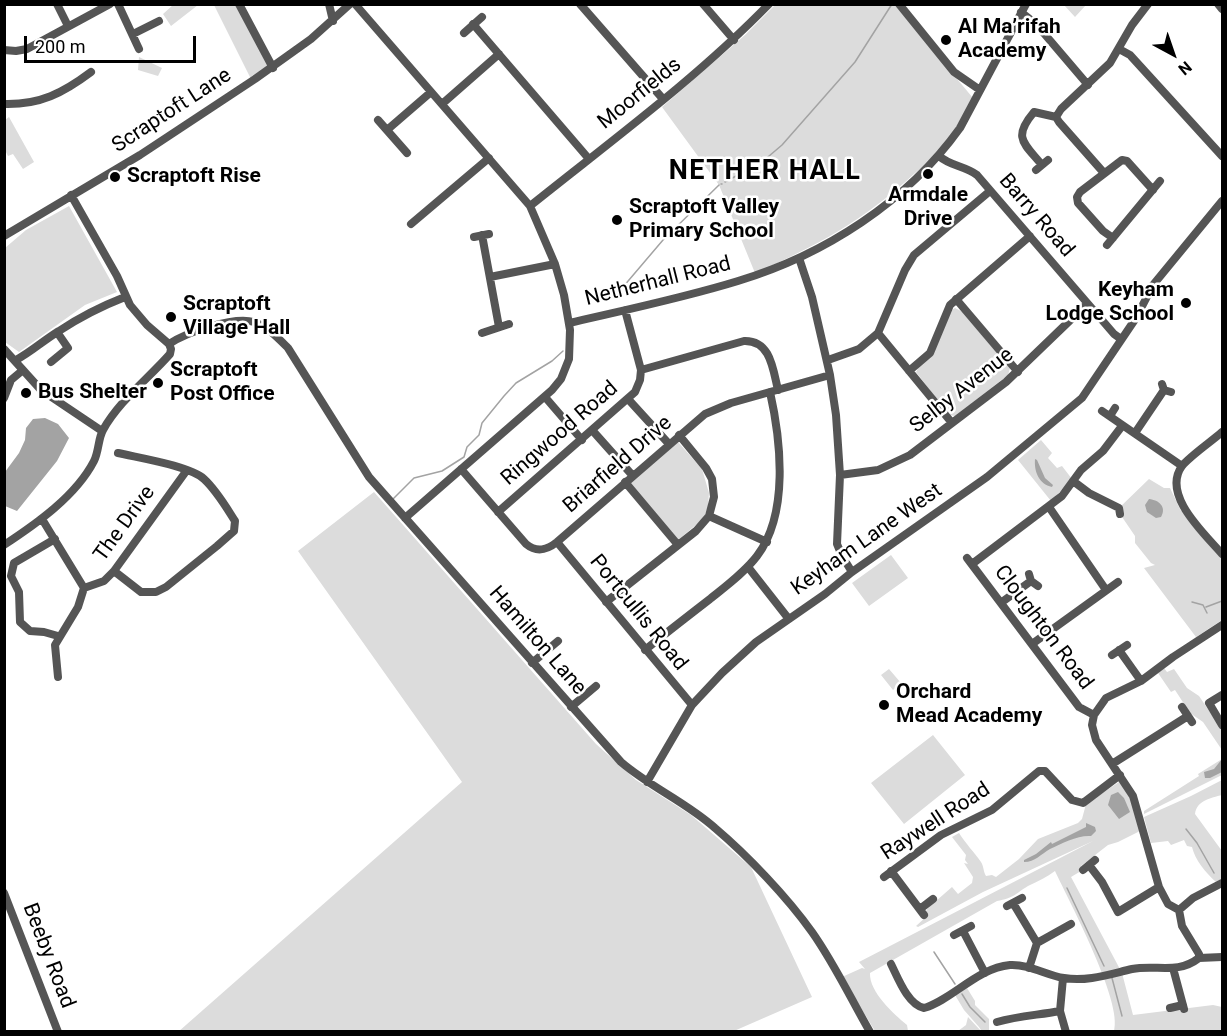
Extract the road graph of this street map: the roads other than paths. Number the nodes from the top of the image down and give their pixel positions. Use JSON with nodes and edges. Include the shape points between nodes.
{"nodes":[{"id":1,"x":57,"y":4,"type":"edge"},
{"id":2,"x":110,"y":4,"type":"edge"},
{"id":3,"x":117,"y":4,"type":"edge"},
{"id":4,"x":239,"y":4,"type":"edge"},
{"id":5,"x":328,"y":4,"type":"edge"},
{"id":6,"x":352,"y":4,"type":"edge"},
{"id":7,"x":580,"y":4,"type":"edge"},
{"id":8,"x":703,"y":4,"type":"edge"},
{"id":9,"x":769,"y":4,"type":"edge"},
{"id":10,"x":899,"y":4,"type":"edge"},
{"id":11,"x":1026,"y":4,"type":"edge"},
{"id":12,"x":1148,"y":4,"type":"edge"},
{"id":13,"x":1218,"y":4,"type":"edge"},
{"id":14,"x":1222,"y":9,"type":"edge"},
{"id":15,"x":1021,"y":12,"type":"junction"},
{"id":16,"x":482,"y":17,"type":"dead end"},
{"id":17,"x":159,"y":21,"type":"dead end"},
{"id":18,"x":333,"y":21,"type":"junction"},
{"id":19,"x":473,"y":24,"type":"junction"},
{"id":20,"x":68,"y":26,"type":"junction"},
{"id":21,"x":464,"y":33,"type":"dead end"},
{"id":22,"x":133,"y":34,"type":"junction"},
{"id":23,"x":734,"y":40,"type":"junction"},
{"id":24,"x":139,"y":49,"type":"dead end"},
{"id":25,"x":1119,"y":49,"type":"junction"},
{"id":26,"x":4,"y":50,"type":"edge"},
{"id":27,"x":499,"y":54,"type":"junction"},
{"id":28,"x":273,"y":68,"type":"junction"},
{"id":29,"x":91,"y":72,"type":"dead end"},
{"id":30,"x":1088,"y":85,"type":"junction"},
{"id":31,"x":980,"y":90,"type":"junction"},
{"id":32,"x":431,"y":92,"type":"junction"},
{"id":33,"x":663,"y":99,"type":"junction"},
{"id":34,"x":4,"y":104,"type":"edge"},
{"id":35,"x":442,"y":104,"type":"junction"},
{"id":36,"x":1056,"y":117,"type":"junction"},
{"id":37,"x":378,"y":120,"type":"dead end"},
{"id":38,"x":387,"y":130,"type":"junction"},
{"id":39,"x":407,"y":153,"type":"dead end"},
{"id":40,"x":939,"y":156,"type":"junction"},
{"id":41,"x":1222,"y":156,"type":"edge"},
{"id":42,"x":489,"y":158,"type":"junction"},
{"id":43,"x":588,"y":159,"type":"junction"},
{"id":44,"x":1042,"y":165,"type":"dead end"},
{"id":45,"x":1104,"y":173,"type":"junction"},
{"id":46,"x":1160,"y":181,"type":"dead end"},
{"id":47,"x":1153,"y":190,"type":"junction"},
{"id":48,"x":990,"y":191,"type":"junction"},
{"id":49,"x":71,"y":195,"type":"junction"},
{"id":50,"x":1222,"y":201,"type":"edge"},
{"id":51,"x":530,"y":206,"type":"junction"},
{"id":52,"x":411,"y":224,"type":"dead end"},
{"id":53,"x":482,"y":235,"type":"dead end"},
{"id":54,"x":4,"y":236,"type":"edge"},
{"id":55,"x":1030,"y":236,"type":"junction"},
{"id":56,"x":799,"y":258,"type":"junction"},
{"id":57,"x":555,"y":264,"type":"junction"},
{"id":58,"x":489,"y":277,"type":"junction"},
{"id":59,"x":125,"y":297,"type":"junction"},
{"id":60,"x":956,"y":299,"type":"junction"},
{"id":61,"x":1087,"y":304,"type":"junction"},
{"id":62,"x":625,"y":310,"type":"junction"},
{"id":63,"x":569,"y":323,"type":"junction"},
{"id":64,"x":509,"y":324,"type":"dead end"},
{"id":65,"x":499,"y":327,"type":"junction"},
{"id":66,"x":57,"y":332,"type":"junction"},
{"id":67,"x":482,"y":333,"type":"dead end"},
{"id":68,"x":879,"y":333,"type":"junction"},
{"id":69,"x":1121,"y":339,"type":"junction"},
{"id":70,"x":169,"y":344,"type":"junction"},
{"id":71,"x":4,"y":349,"type":"edge"},
{"id":72,"x":16,"y":360,"type":"junction"},
{"id":73,"x":828,"y":360,"type":"junction"},
{"id":74,"x":51,"y":362,"type":"dead end"},
{"id":75,"x":23,"y":370,"type":"junction"},
{"id":76,"x":641,"y":370,"type":"junction"},
{"id":77,"x":909,"y":371,"type":"junction"},
{"id":78,"x":1018,"y":372,"type":"junction"},
{"id":79,"x":830,"y":375,"type":"junction"},
{"id":80,"x":1166,"y":389,"type":"dead end"},
{"id":81,"x":774,"y":391,"type":"junction"},
{"id":82,"x":544,"y":397,"type":"junction"},
{"id":83,"x":4,"y":398,"type":"edge"},
{"id":84,"x":628,"y":399,"type":"junction"},
{"id":85,"x":1115,"y":408,"type":"dead end"},
{"id":86,"x":1102,"y":411,"type":"dead end"},
{"id":87,"x":1110,"y":416,"type":"junction"},
{"id":88,"x":952,"y":423,"type":"junction"},
{"id":89,"x":1122,"y":426,"type":"junction"},
{"id":90,"x":592,"y":430,"type":"junction"},
{"id":91,"x":102,"y":431,"type":"junction"},
{"id":92,"x":1222,"y":432,"type":"edge"},
{"id":93,"x":1135,"y":433,"type":"junction"},
{"id":94,"x":679,"y":435,"type":"junction"},
{"id":95,"x":582,"y":440,"type":"junction"},
{"id":96,"x":669,"y":444,"type":"junction"},
{"id":97,"x":118,"y":453,"type":"dead end"},
{"id":98,"x":1182,"y":466,"type":"junction"},
{"id":99,"x":461,"y":469,"type":"junction"},
{"id":100,"x":187,"y":470,"type":"junction"},
{"id":101,"x":840,"y":475,"type":"junction"},
{"id":102,"x":633,"y":476,"type":"junction"},
{"id":103,"x":1073,"y":481,"type":"junction"},
{"id":104,"x":625,"y":482,"type":"junction"},
{"id":105,"x":1049,"y":507,"type":"junction"},
{"id":106,"x":1122,"y":508,"type":"dead end"},
{"id":107,"x":498,"y":512,"type":"junction"},
{"id":108,"x":709,"y":516,"type":"junction"},
{"id":109,"x":405,"y":518,"type":"junction"},
{"id":110,"x":42,"y":519,"type":"junction"},
{"id":111,"x":55,"y":539,"type":"junction"},
{"id":112,"x":557,"y":542,"type":"junction"},
{"id":113,"x":767,"y":542,"type":"junction"},
{"id":114,"x":4,"y":545,"type":"edge"},
{"id":115,"x":678,"y":545,"type":"junction"},
{"id":116,"x":1222,"y":554,"type":"edge"},
{"id":117,"x":748,"y":567,"type":"junction"},
{"id":118,"x":114,"y":571,"type":"junction"},
{"id":119,"x":852,"y":572,"type":"junction"},
{"id":120,"x":1033,"y":580,"type":"dead end"},
{"id":121,"x":1118,"y":582,"type":"dead end"},
{"id":122,"x":84,"y":588,"type":"junction"},
{"id":123,"x":1106,"y":590,"type":"junction"},
{"id":124,"x":606,"y":602,"type":"junction"},
{"id":125,"x":1002,"y":602,"type":"junction"},
{"id":126,"x":788,"y":618,"type":"junction"},
{"id":127,"x":1222,"y":625,"type":"edge"},
{"id":128,"x":58,"y":636,"type":"junction"},
{"id":129,"x":558,"y":641,"type":"dead end"},
{"id":130,"x":1032,"y":644,"type":"junction"},
{"id":131,"x":1127,"y":645,"type":"dead end"},
{"id":132,"x":645,"y":650,"type":"junction"},
{"id":133,"x":532,"y":663,"type":"junction"},
{"id":134,"x":58,"y":677,"type":"dead end"},
{"id":135,"x":1141,"y":681,"type":"junction"},
{"id":136,"x":596,"y":686,"type":"dead end"},
{"id":137,"x":1222,"y":695,"type":"edge"},
{"id":138,"x":692,"y":705,"type":"junction"},
{"id":139,"x":571,"y":707,"type":"junction"},
{"id":140,"x":1182,"y":707,"type":"dead end"},
{"id":141,"x":1094,"y":715,"type":"junction"},
{"id":142,"x":1222,"y":725,"type":"edge"},
{"id":143,"x":1112,"y":764,"type":"junction"},
{"id":144,"x":1120,"y":775,"type":"junction"},
{"id":145,"x":647,"y":782,"type":"junction"},
{"id":146,"x":1089,"y":865,"type":"dead end"},
{"id":147,"x":1222,"y":884,"type":"edge"},
{"id":148,"x":1159,"y":887,"type":"junction"},
{"id":149,"x":4,"y":893,"type":"edge"},
{"id":150,"x":1022,"y":898,"type":"dead end"},
{"id":151,"x":933,"y":899,"type":"dead end"},
{"id":152,"x":1179,"y":910,"type":"junction"},
{"id":153,"x":1118,"y":912,"type":"junction"},
{"id":154,"x":1122,"y":920,"type":"dead end"},
{"id":155,"x":1071,"y":923,"type":"dead end"},
{"id":156,"x":971,"y":926,"type":"dead end"},
{"id":157,"x":963,"y":931,"type":"junction"},
{"id":158,"x":954,"y":935,"type":"dead end"},
{"id":159,"x":1037,"y":943,"type":"junction"},
{"id":160,"x":1222,"y":957,"type":"edge"},
{"id":161,"x":1199,"y":958,"type":"junction"},
{"id":162,"x":891,"y":964,"type":"dead end"},
{"id":163,"x":903,"y":968,"type":"dead end"},
{"id":164,"x":1029,"y":968,"type":"junction"},
{"id":165,"x":1173,"y":968,"type":"junction"},
{"id":166,"x":895,"y":973,"type":"junction"},
{"id":167,"x":985,"y":973,"type":"junction"},
{"id":168,"x":1063,"y":978,"type":"junction"},
{"id":169,"x":1170,"y":1008,"type":"dead end"},
{"id":170,"x":1060,"y":1011,"type":"junction"},
{"id":171,"x":995,"y":1023,"type":"dead end"},
{"id":172,"x":58,"y":1032,"type":"edge"},
{"id":173,"x":870,"y":1032,"type":"edge"},
{"id":174,"x":1066,"y":1032,"type":"edge"}],
"edges":[{"from":1,"to":20,"type":"street"},
{"from":2,"to":20,"type":"street"},
{"from":3,"to":22,"type":"street"},
{"from":4,"to":28,"type":"street"},
{"from":5,"to":18,"type":"street"},
{"from":6,"to":18,"type":"street","name":"Scraptoft Lane"},
{"from":6,"to":32,"type":"street"},
{"from":7,"to":33,"type":"street"},
{"from":8,"to":23,"type":"street"},
{"from":9,"to":23,"type":"street","name":"Moorfields"},
{"from":10,"to":31,"type":"street","via":[[954,72]]},
{"from":11,"to":15,"type":"street","name":"Netherhall Road"},
{"from":12,"to":25,"type":"street"},
{"from":13,"to":14,"type":"street"},
{"from":15,"to":30,"type":"street"},
{"from":15,"to":31,"type":"street","name":"Netherhall Road"},
{"from":16,"to":19,"type":"street"},
{"from":17,"to":22,"type":"street"},
{"from":18,"to":28,"type":"street","name":"Scraptoft Lane"},
{"from":19,"to":21,"type":"street"},
{"from":19,"to":27,"type":"street"},
{"from":20,"to":26,"type":"street","via":[[27,49]]},
{"from":22,"to":24,"type":"street"},
{"from":23,"to":33,"type":"street","name":"Moorfields"},
{"from":25,"to":30,"type":"street"},
{"from":25,"to":41,"type":"street","via":[[1130,55]]},
{"from":27,"to":35,"type":"street"},
{"from":27,"to":43,"type":"street"},
{"from":28,"to":49,"type":"street","name":"Scraptoft Lane"},
{"from":29,"to":34,"type":"street","via":[[67,90],[26,104]]},
{"from":30,"to":36,"type":"street"},
{"from":31,"to":40,"type":"street","name":"Netherhall Road","via":[[960,128]]},
{"from":32,"to":35,"type":"street"},
{"from":32,"to":38,"type":"street"},
{"from":33,"to":43,"type":"street","name":"Moorfields"},
{"from":35,"to":42,"type":"street"},
{"from":36,"to":44,"type":"street","via":[[1035,112],[1021,134]]},
{"from":36,"to":45,"type":"street"},
{"from":37,"to":38,"type":"street"},
{"from":38,"to":39,"type":"street"},
{"from":40,"to":48,"type":"street","name":"Barry Road","via":[[950,165],[974,173]]},
{"from":40,"to":56,"type":"street","name":"Netherhall Road","via":[[867,218]]},
{"from":42,"to":51,"type":"street"},
{"from":42,"to":52,"type":"street"},
{"from":43,"to":51,"type":"street","name":"Moorfields"},
{"from":45,"to":47,"type":"street","via":[[1125,160]]},
{"from":45,"to":47,"type":"street","via":[[1080,192],[1077,200],[1110,241]]},
{"from":46,"to":47,"type":"street"},
{"from":48,"to":55,"type":"street","name":"Barry Road"},
{"from":48,"to":68,"type":"street","via":[[914,255]]},
{"from":49,"to":54,"type":"street","name":"Scraptoft Lane"},
{"from":49,"to":59,"type":"street"},
{"from":50,"to":69,"type":"street","name":"Keyham Lane West","via":[[1153,285]]},
{"from":51,"to":57,"type":"street"},
{"from":53,"to":58,"type":"street"},
{"from":55,"to":60,"type":"street"},
{"from":55,"to":61,"type":"street","name":"Barry Road"},
{"from":56,"to":62,"type":"street","name":"Netherhall Road","via":[[738,281]]},
{"from":56,"to":73,"type":"street"},
{"from":57,"to":58,"type":"street"},
{"from":57,"to":63,"type":"street"},
{"from":58,"to":65,"type":"street"},
{"from":59,"to":66,"type":"street","via":[[99,307]]},
{"from":59,"to":70,"type":"street","via":[[147,325]]},
{"from":60,"to":77,"type":"street","via":[[946,312],[930,353]]},
{"from":60,"to":78,"type":"street"},
{"from":61,"to":69,"type":"street","name":"Barry Road"},
{"from":61,"to":78,"type":"street","name":"Selby Avenue"},
{"from":62,"to":63,"type":"street","name":"Netherhall Road"},
{"from":62,"to":76,"type":"street","name":"Ringwood Road"},
{"from":63,"to":82,"type":"street","via":[[571,345],[567,366],[557,385]]},
{"from":64,"to":65,"type":"street"},
{"from":65,"to":67,"type":"street"},
{"from":66,"to":72,"type":"street"},
{"from":66,"to":74,"type":"street","via":[[68,348]]},
{"from":68,"to":73,"type":"street","via":[[852,353]]},
{"from":68,"to":77,"type":"street"},
{"from":69,"to":119,"type":"street","name":"Keyham Lane West","via":[[1082,398],[987,477]]},
{"from":70,"to":91,"type":"street","via":[[170,354]]},
{"from":70,"to":109,"type":"street","name":"Hamilton Lane","via":[[194,332],[237,321],[255,322],[273,333],[288,348],[369,477]]},
{"from":71,"to":72,"type":"street"},
{"from":72,"to":75,"type":"street"},
{"from":73,"to":79,"type":"street"},
{"from":75,"to":83,"type":"street","via":[[11,380]]},
{"from":75,"to":91,"type":"street","via":[[41,390]]},
{"from":76,"to":81,"type":"street","via":[[753,341],[768,353]]},
{"from":76,"to":84,"type":"street","name":"Ringwood Road","via":[[639,385]]},
{"from":77,"to":88,"type":"street"},
{"from":78,"to":88,"type":"street","name":"Selby Avenue"},
{"from":79,"to":81,"type":"street","name":"Briarfield Drive"},
{"from":79,"to":101,"type":"street"},
{"from":80,"to":93,"type":"street"},
{"from":81,"to":94,"type":"street","name":"Briarfield Drive","via":[[714,410]]},
{"from":81,"to":113,"type":"street","via":[[779,495]]},
{"from":82,"to":95,"type":"street"},
{"from":82,"to":99,"type":"street"},
{"from":84,"to":90,"type":"street","name":"Ringwood Road"},
{"from":84,"to":96,"type":"street"},
{"from":85,"to":87,"type":"street"},
{"from":86,"to":87,"type":"street"},
{"from":87,"to":89,"type":"street"},
{"from":88,"to":101,"type":"street","name":"Selby Avenue","via":[[894,464]]},
{"from":89,"to":93,"type":"street"},
{"from":89,"to":103,"type":"street"},
{"from":90,"to":95,"type":"street","name":"Ringwood Road"},
{"from":90,"to":102,"type":"street"},
{"from":91,"to":110,"type":"street","via":[[93,462]]},
{"from":92,"to":98,"type":"street"},
{"from":93,"to":98,"type":"street"},
{"from":94,"to":96,"type":"street","name":"Briarfield Drive"},
{"from":94,"to":108,"type":"street","via":[[712,479],[714,497]]},
{"from":95,"to":107,"type":"street","name":"Ringwood Road"},
{"from":96,"to":102,"type":"street","name":"Briarfield Drive"},
{"from":97,"to":100,"type":"street"},
{"from":98,"to":116,"type":"street","via":[[1176,493],[1180,503]]},
{"from":99,"to":107,"type":"street","name":"Briarfield Drive"},
{"from":99,"to":109,"type":"street"},
{"from":100,"to":118,"type":"street","name":"The Drive"},
{"from":100,"to":118,"type":"street","via":[[203,477],[222,500],[235,521],[234,531],[156,592],[141,592]]},
{"from":101,"to":119,"type":"street","via":[[837,544]]},
{"from":102,"to":104,"type":"street","name":"Briarfield Drive"},
{"from":103,"to":105,"type":"street"},
{"from":103,"to":106,"type":"street"},
{"from":104,"to":112,"type":"street","name":"Briarfield Drive"},
{"from":104,"to":115,"type":"street"},
{"from":105,"to":123,"type":"street"},
{"from":105,"to":125,"type":"street","name":"Cloughton Road","via":[[970,561]]},
{"from":107,"to":112,"type":"street","name":"Briarfield Drive","via":[[531,548],[544,550]]},
{"from":108,"to":113,"type":"street"},
{"from":108,"to":115,"type":"street"},
{"from":109,"to":133,"type":"street","name":"Hamilton Lane"},
{"from":110,"to":111,"type":"street"},
{"from":110,"to":114,"type":"street"},
{"from":111,"to":122,"type":"street"},
{"from":111,"to":128,"type":"street","via":[[14,563],[11,576],[20,592],[20,622],[30,631]]},
{"from":112,"to":124,"type":"street","name":"Portcullis Road"},
{"from":113,"to":117,"type":"street"},
{"from":115,"to":124,"type":"street"},
{"from":117,"to":126,"type":"street"},
{"from":117,"to":132,"type":"street"},
{"from":118,"to":122,"type":"street","name":"The Drive","via":[[104,581]]},
{"from":119,"to":126,"type":"street","name":"Keyham Lane West"},
{"from":120,"to":125,"type":"street"},
{"from":121,"to":123,"type":"street"},
{"from":122,"to":128,"type":"street","via":[[78,607]]},
{"from":123,"to":130,"type":"street"},
{"from":124,"to":132,"type":"street","name":"Portcullis Road"},
{"from":125,"to":130,"type":"street","name":"Cloughton Road"},
{"from":126,"to":138,"type":"street","name":"Keyham Lane West","via":[[749,648]]},
{"from":127,"to":135,"type":"street"},
{"from":128,"to":134,"type":"street"},
{"from":129,"to":133,"type":"street"},
{"from":130,"to":141,"type":"street","name":"Cloughton Road","via":[[1079,707]]},
{"from":131,"to":135,"type":"street","via":[[1116,653]]},
{"from":132,"to":138,"type":"street","name":"Portcullis Road"},
{"from":133,"to":139,"type":"street","name":"Hamilton Lane"},
{"from":135,"to":141,"type":"street","via":[[1106,698]]},
{"from":136,"to":139,"type":"street"},
{"from":137,"to":142,"type":"street","via":[[1207,700]]},
{"from":138,"to":145,"type":"street","name":"Keyham Lane West"},
{"from":139,"to":145,"type":"street","name":"Hamilton Lane","via":[[621,762]]},
{"from":140,"to":143,"type":"street","via":[[1190,719]]},
{"from":141,"to":143,"type":"street","via":[[1096,740]]},
{"from":143,"to":144,"type":"street"},
{"from":144,"to":148,"type":"street","via":[[1133,796]]},
{"from":144,"to":151,"type":"street","name":"Raywell Road","via":[[1086,801],[1076,802],[1045,771],[1039,771],[992,810],[941,835],[887,874],[922,912]]},
{"from":145,"to":173,"type":"street","name":"Hamilton Lane","via":[[715,828],[800,917]]},
{"from":146,"to":153,"type":"street"},
{"from":147,"to":152,"type":"street","via":[[1192,898]]},
{"from":148,"to":152,"type":"street","via":[[1168,904]]},
{"from":148,"to":153,"type":"street"},
{"from":149,"to":172,"type":"street","name":"Beeby Road"},
{"from":150,"to":159,"type":"street","via":[[1010,905]]},
{"from":152,"to":161,"type":"street","via":[[1182,926]]},
{"from":153,"to":154,"type":"street"},
{"from":155,"to":159,"type":"street"},
{"from":156,"to":157,"type":"street"},
{"from":157,"to":158,"type":"street"},
{"from":157,"to":167,"type":"street"},
{"from":159,"to":164,"type":"street"},
{"from":160,"to":161,"type":"street"},
{"from":161,"to":165,"type":"street"},
{"from":162,"to":166,"type":"street"},
{"from":163,"to":166,"type":"street"},
{"from":164,"to":167,"type":"street","via":[[1008,965]]},
{"from":164,"to":168,"type":"street"},
{"from":165,"to":168,"type":"street","via":[[1134,968],[1088,978]]},
{"from":165,"to":169,"type":"street","via":[[1183,1007]]},
{"from":166,"to":167,"type":"street","via":[[917,1006],[924,1008]]},
{"from":168,"to":170,"type":"street"},
{"from":170,"to":171,"type":"street"},
{"from":170,"to":174,"type":"street"}]}
